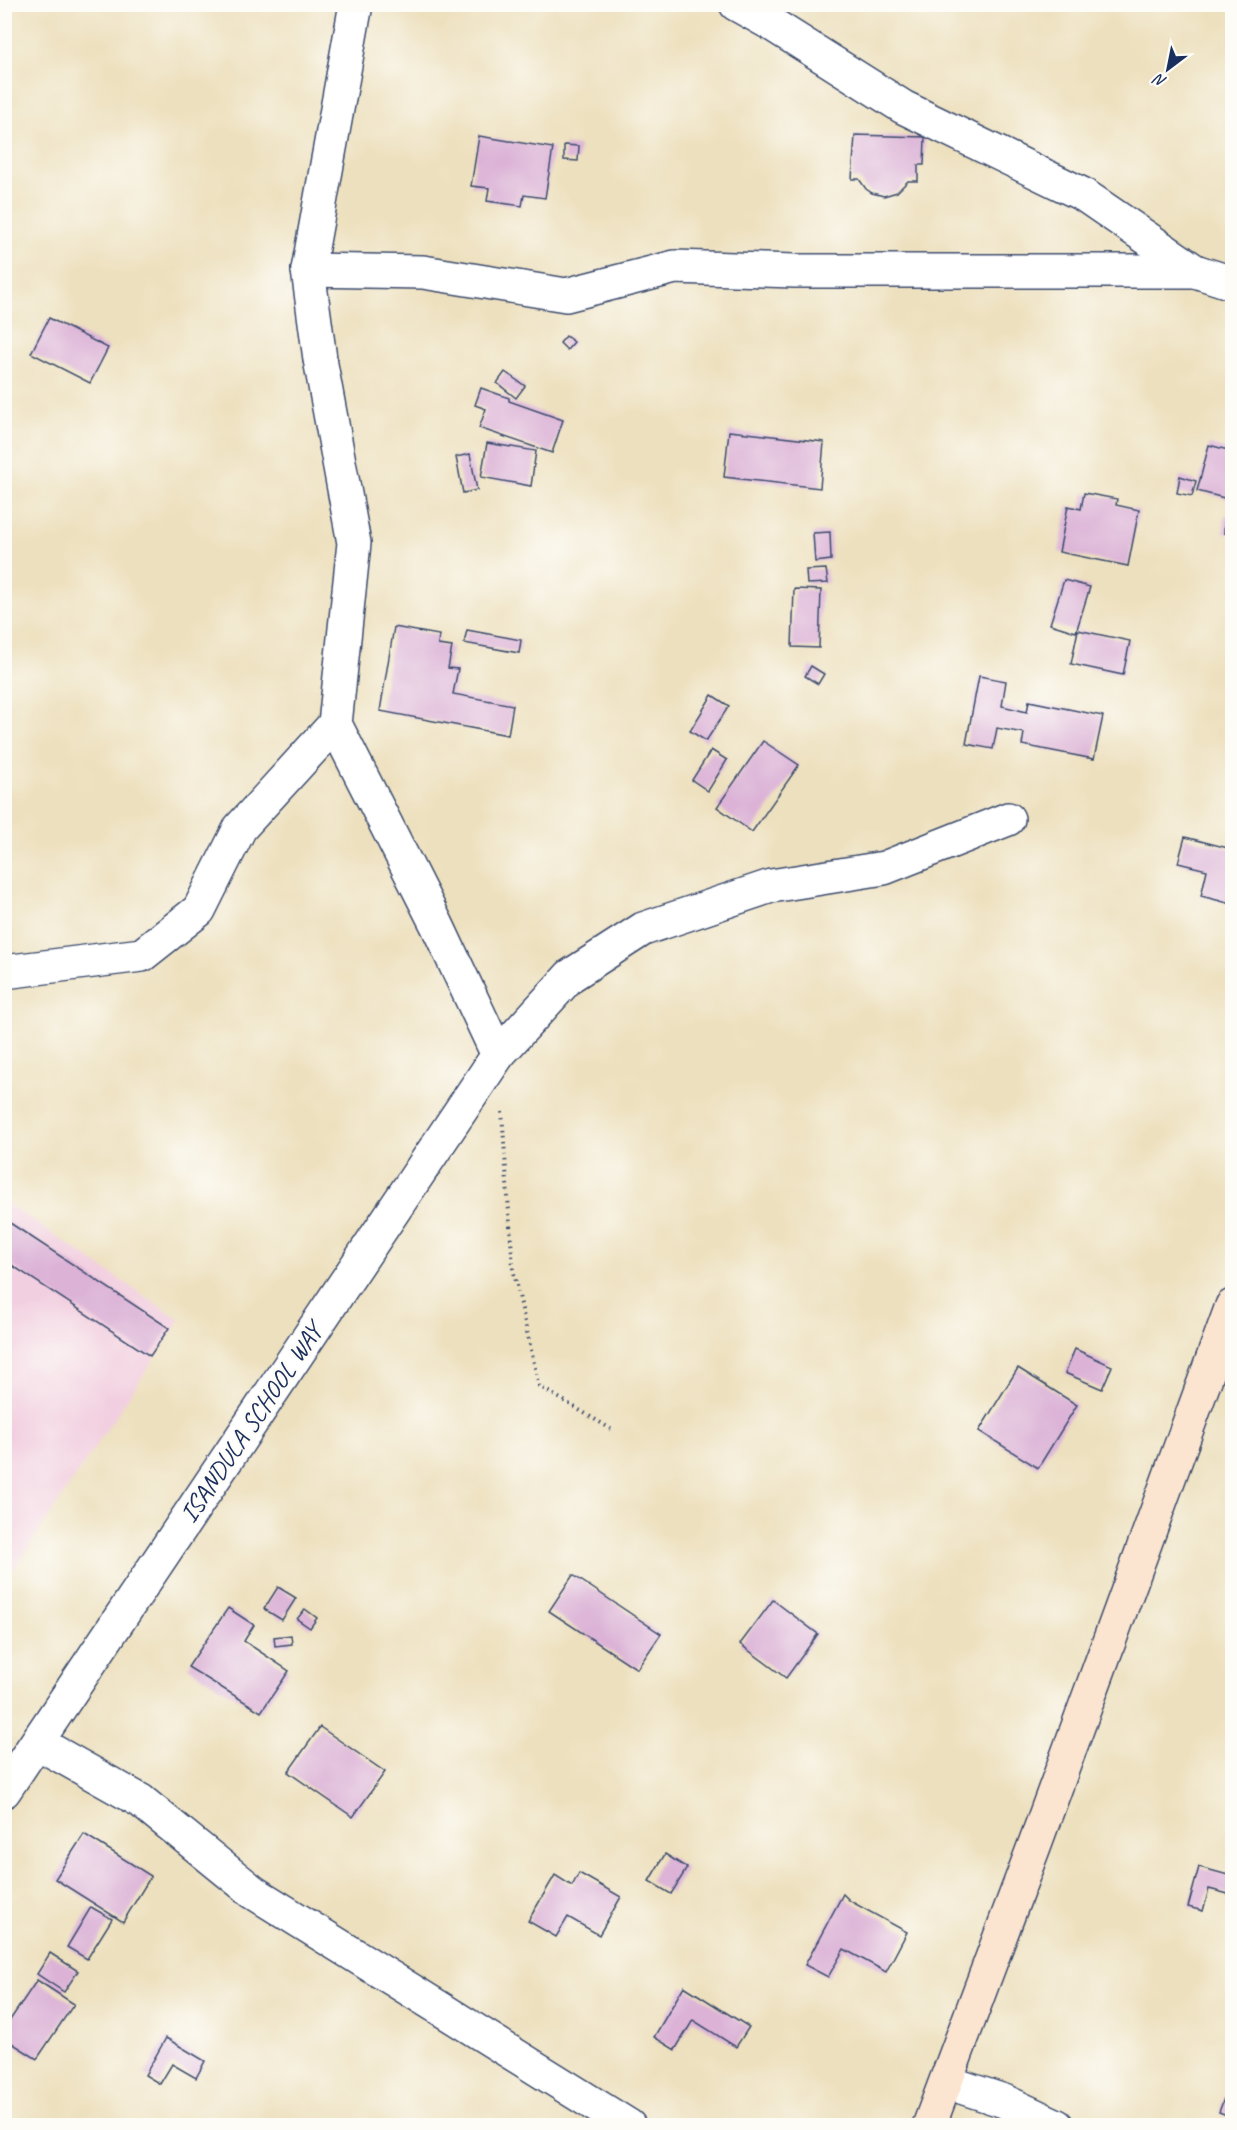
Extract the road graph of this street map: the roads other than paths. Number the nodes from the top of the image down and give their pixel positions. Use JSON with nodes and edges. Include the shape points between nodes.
{"nodes":[{"id":1,"x":356,"y":4,"type":"edge"},
{"id":2,"x":736,"y":4,"type":"edge"},
{"id":3,"x":308,"y":270,"type":"junction"},
{"id":4,"x":1195,"y":271,"type":"junction"},
{"id":5,"x":1233,"y":283,"type":"edge"},
{"id":6,"x":334,"y":724,"type":"junction"},
{"id":7,"x":1008,"y":819,"type":"dead end"},
{"id":8,"x":4,"y":972,"type":"edge"},
{"id":9,"x":498,"y":1055,"type":"junction"},
{"id":10,"x":1233,"y":1306,"type":"edge"},
{"id":11,"x":38,"y":1743,"type":"junction"},
{"id":12,"x":4,"y":1791,"type":"edge"},
{"id":13,"x":946,"y":2082,"type":"junction"},
{"id":14,"x":629,"y":2126,"type":"edge"},
{"id":15,"x":929,"y":2126,"type":"edge"},
{"id":16,"x":1057,"y":2126,"type":"edge"}],
"edges":[{"from":1,"to":3,"type":"street"},
{"from":2,"to":4,"type":"street","via":[[903,107],[1084,195]]},
{"from":3,"to":4,"type":"street","via":[[423,272],[566,295],[675,267]]},
{"from":3,"to":6,"type":"street","via":[[354,543]]},
{"from":4,"to":5,"type":"street"},
{"from":6,"to":8,"type":"street","via":[[240,828],[199,910],[142,955]]},
{"from":6,"to":9,"type":"street"},
{"from":7,"to":9,"type":"street","name":"ISANDULA SCHOOL WAY","via":[[884,868],[771,886],[643,929],[570,976]]},
{"from":9,"to":11,"type":"street","name":"ISANDULA SCHOOL WAY"},
{"from":10,"to":13,"type":"main road"},
{"from":11,"to":12,"type":"street","name":"ISANDULA SCHOOL WAY"},
{"from":11,"to":14,"type":"street","via":[[141,1801],[254,1892]]},
{"from":13,"to":15,"type":"main road"},
{"from":13,"to":16,"type":"street","via":[[1004,2101]]}]}
